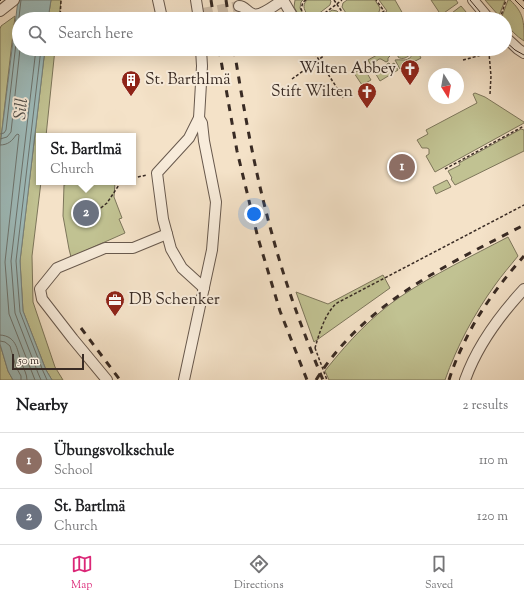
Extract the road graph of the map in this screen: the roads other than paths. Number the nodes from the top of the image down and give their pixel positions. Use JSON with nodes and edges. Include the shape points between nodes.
{"nodes":[{"id":1,"x":14,"y":0,"type":"edge"},
{"id":2,"x":158,"y":0,"type":"edge"},
{"id":3,"x":196,"y":0,"type":"edge"},
{"id":4,"x":283,"y":0,"type":"edge"},
{"id":5,"x":473,"y":0,"type":"edge"},
{"id":6,"x":239,"y":6,"type":"tunnel mouth"},
{"id":7,"x":2,"y":9,"type":"edge"},
{"id":8,"x":161,"y":12,"type":"edge"},
{"id":9,"x":199,"y":12,"type":"edge"},
{"id":10,"x":251,"y":12,"type":"edge"},
{"id":11,"x":262,"y":12,"type":"edge"},
{"id":12,"x":290,"y":12,"type":"edge"},
{"id":13,"x":483,"y":12,"type":"edge"},
{"id":14,"x":512,"y":43,"type":"edge"},
{"id":15,"x":524,"y":53,"type":"edge"},
{"id":16,"x":201,"y":56,"type":"edge"},
{"id":17,"x":199,"y":118,"type":"junction"},
{"id":18,"x":167,"y":234,"type":"junction"},
{"id":19,"x":204,"y":288,"type":"junction"},
{"id":20,"x":524,"y":289,"type":"edge"},
{"id":21,"x":108,"y":380,"type":"edge"},
{"id":22,"x":184,"y":380,"type":"edge"},
{"id":23,"x":465,"y":380,"type":"edge"}],
"edges":[{"from":1,"to":7,"type":"street"},
{"from":2,"to":8,"type":"street"},
{"from":3,"to":9,"type":"street"},
{"from":4,"to":11,"type":"street"},
{"from":4,"to":12,"type":"street"},
{"from":5,"to":13,"type":"street"},
{"from":6,"to":10,"type":"street"},
{"from":14,"to":15,"type":"street"},
{"from":16,"to":17,"type":"street"},
{"from":17,"to":18,"type":"street","via":[[189,138],[157,173]]},
{"from":17,"to":19,"type":"street","via":[[216,202],[212,250]]},
{"from":18,"to":19,"type":"street","via":[[171,249],[182,268]]},
{"from":18,"to":21,"type":"street","via":[[133,248],[105,248],[57,268],[40,289],[42,299]]},
{"from":19,"to":22,"type":"street"},
{"from":20,"to":23,"type":"street","via":[[489,334]]}]}
